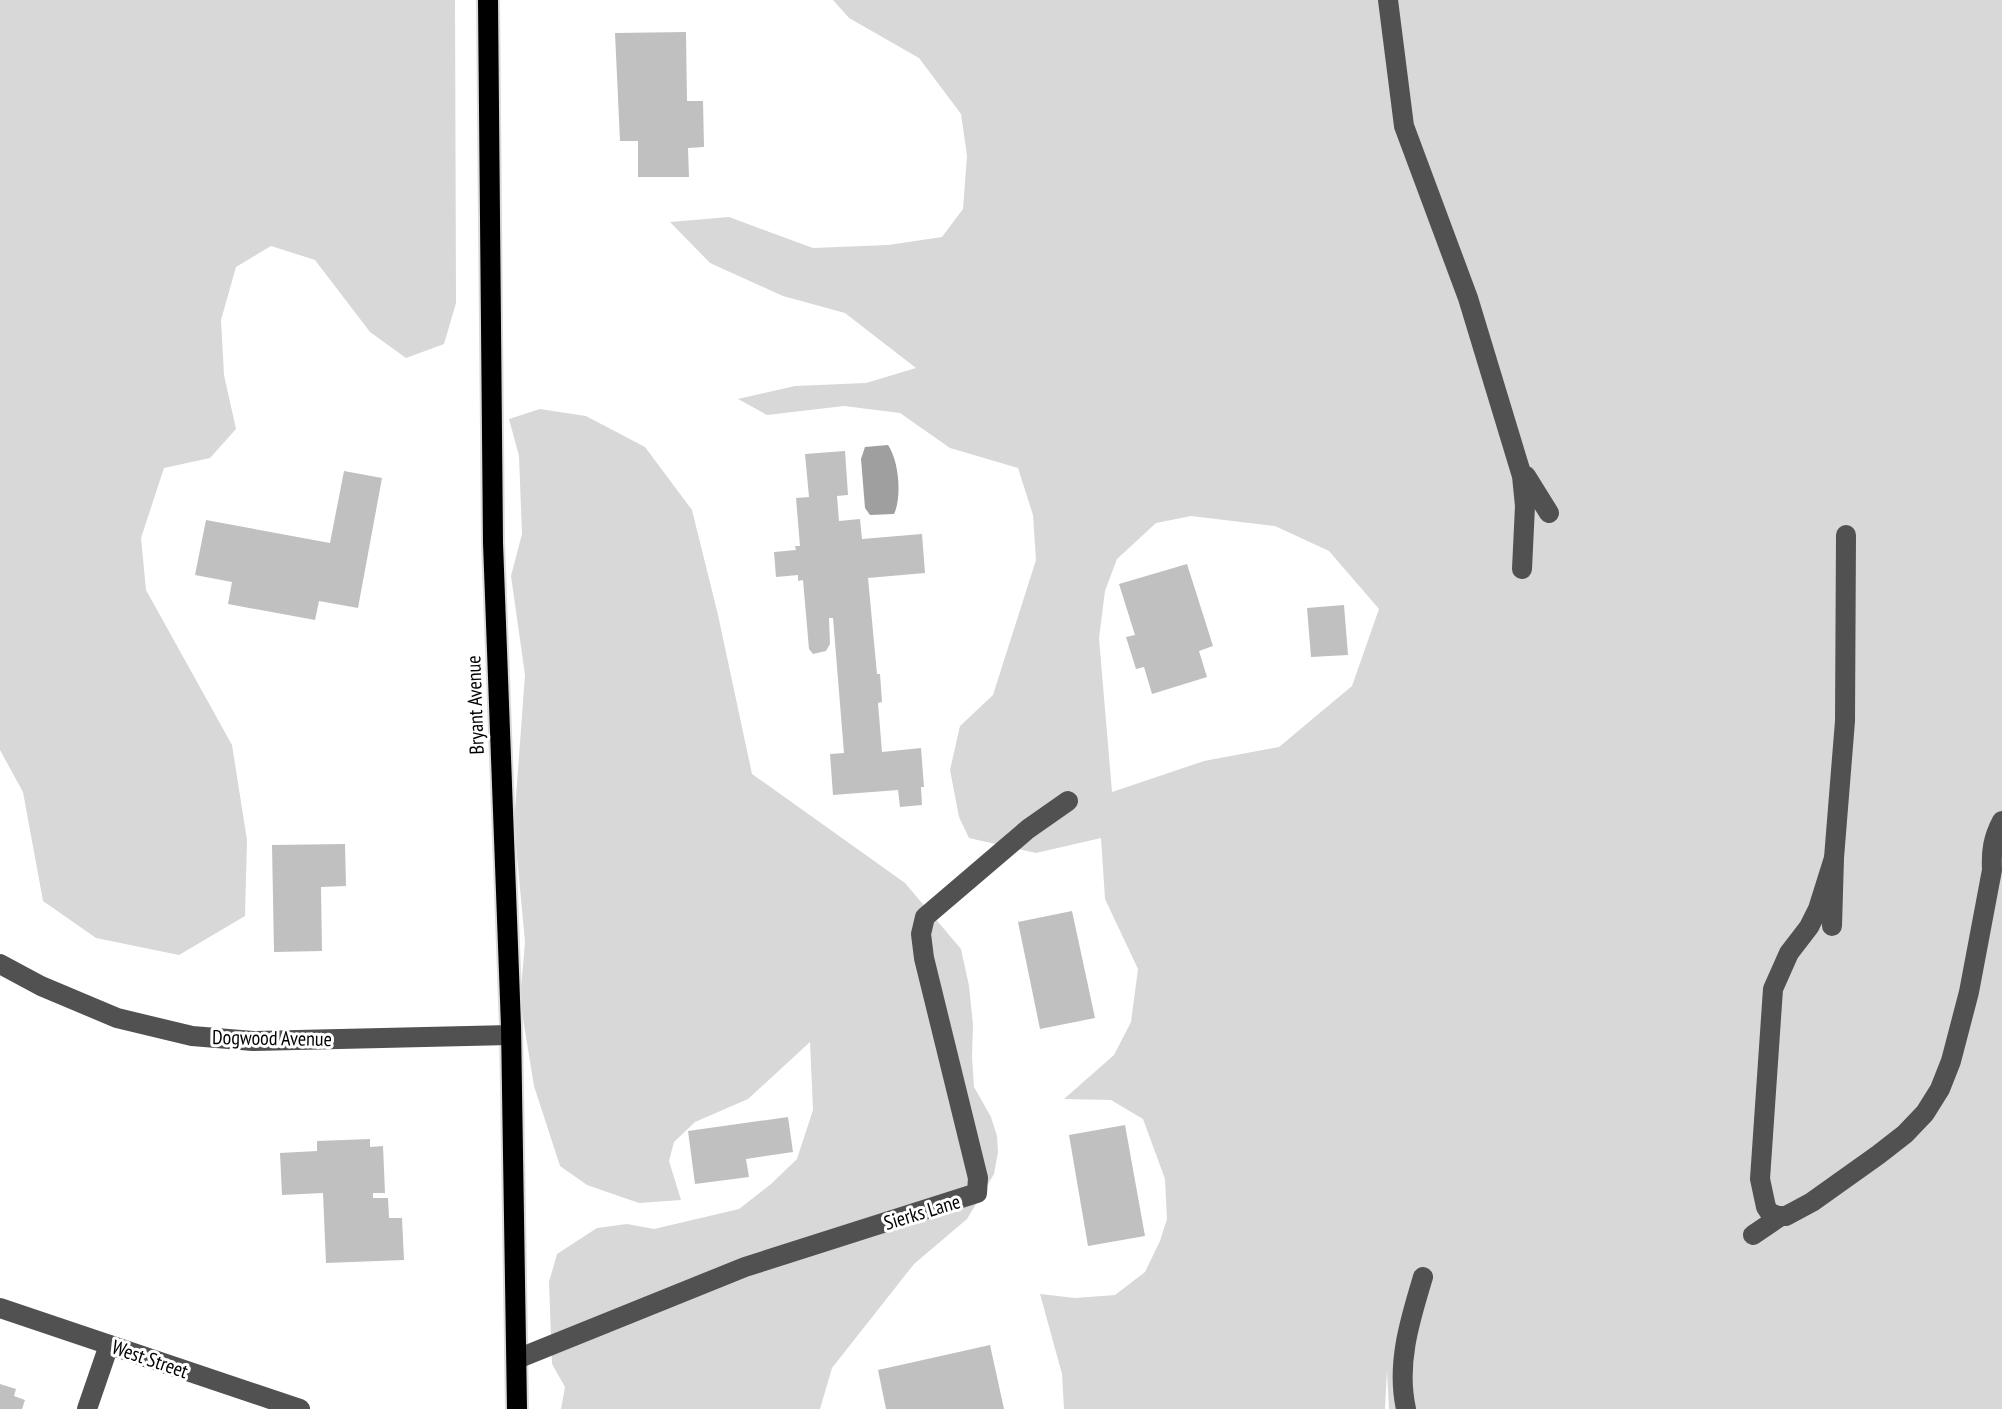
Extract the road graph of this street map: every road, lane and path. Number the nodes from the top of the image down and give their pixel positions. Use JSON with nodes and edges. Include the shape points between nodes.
{"nodes":[{"id":1,"x":488,"y":0,"type":"edge"},
{"id":2,"x":1388,"y":0,"type":"edge"},
{"id":3,"x":1517,"y":460,"type":"junction"},
{"id":4,"x":1549,"y":513,"type":"dead end"},
{"id":5,"x":1846,"y":535,"type":"dead end"},
{"id":6,"x":1522,"y":569,"type":"dead end"},
{"id":7,"x":1068,"y":801,"type":"dead end"},
{"id":8,"x":2002,"y":821,"type":"edge"},
{"id":9,"x":1834,"y":858,"type":"junction"},
{"id":10,"x":1832,"y":926,"type":"dead end"},
{"id":11,"x":0,"y":964,"type":"edge"},
{"id":12,"x":511,"y":1035,"type":"junction"},
{"id":13,"x":1781,"y":1216,"type":"junction"},
{"id":14,"x":1753,"y":1235,"type":"dead end"},
{"id":15,"x":1423,"y":1277,"type":"dead end"},
{"id":16,"x":0,"y":1308,"type":"edge"},
{"id":17,"x":109,"y":1345,"type":"junction"},
{"id":18,"x":517,"y":1359,"type":"junction"},
{"id":19,"x":87,"y":1409,"type":"edge"},
{"id":20,"x":300,"y":1409,"type":"edge"},
{"id":21,"x":517,"y":1409,"type":"edge"},
{"id":22,"x":1406,"y":1409,"type":"edge"}],
"edges":[{"from":1,"to":12,"type":"main road","name":"Bryant Avenue","via":[[493,543]]},
{"from":2,"to":3,"type":"street","via":[[1404,126],[1468,298]]},
{"from":3,"to":4,"type":"street"},
{"from":3,"to":6,"type":"street","via":[[1525,506]]},
{"from":5,"to":9,"type":"street","via":[[1845,721]]},
{"from":7,"to":18,"type":"street","name":"Sierks Lane","via":[[925,917],[921,934],[978,1178],[977,1193],[745,1267]]},
{"from":8,"to":13,"type":"street","via":[[1994,836],[1969,992],[1940,1089],[1905,1134],[1812,1202]]},
{"from":9,"to":10,"type":"street"},
{"from":9,"to":13,"type":"street","via":[[1818,909],[1773,989],[1760,1179],[1766,1207]]},
{"from":11,"to":12,"type":"street","name":"Dogwood Avenue","via":[[117,1018],[192,1036],[253,1041]]},
{"from":12,"to":18,"type":"main road","name":"Bryant Avenue"},
{"from":13,"to":14,"type":"street"},
{"from":15,"to":22,"type":"street","via":[[1404,1355]]},
{"from":16,"to":17,"type":"street","name":"West Street"},
{"from":17,"to":19,"type":"street"},
{"from":17,"to":20,"type":"street","name":"West Street"},
{"from":18,"to":21,"type":"main road","name":"Bryant Avenue"}]}
